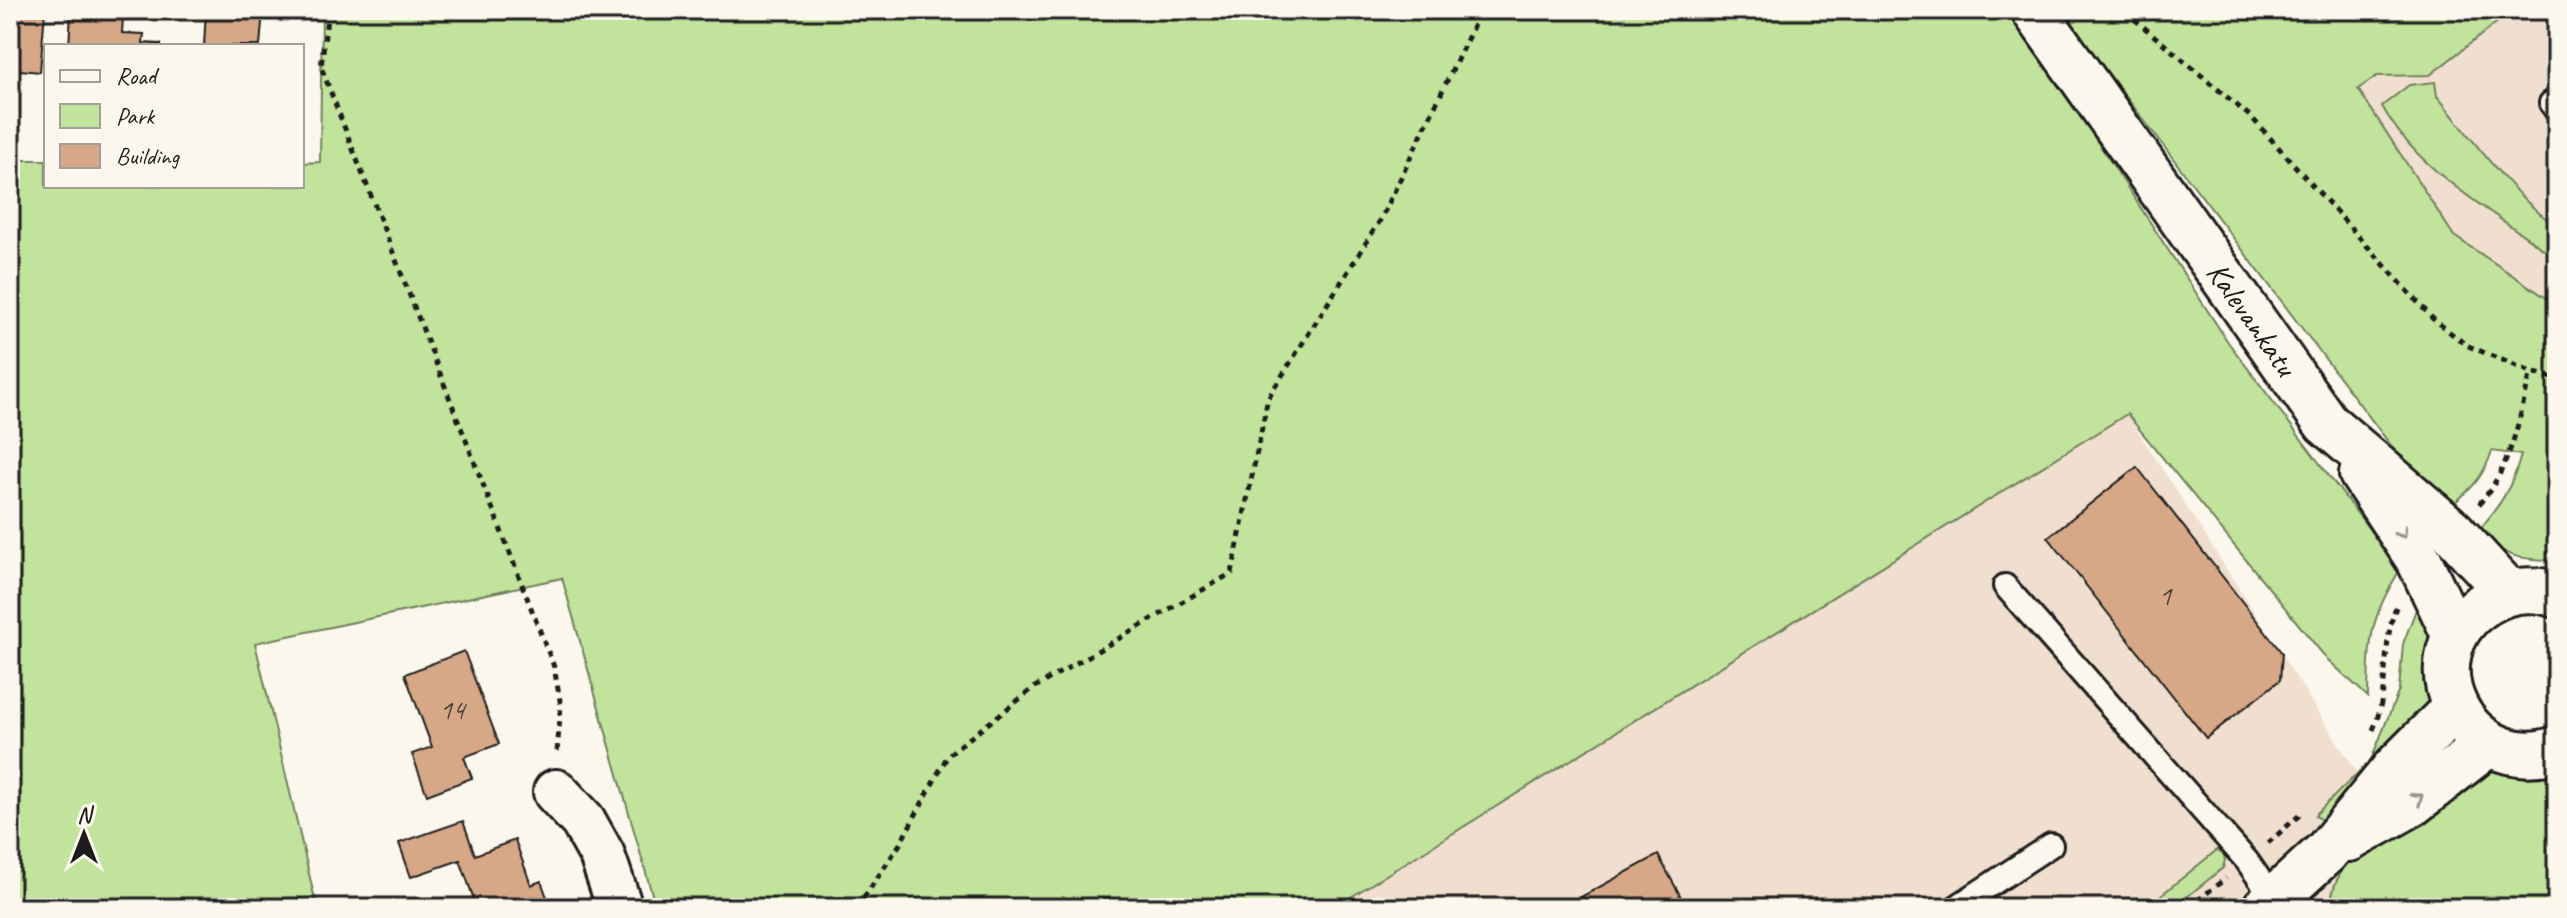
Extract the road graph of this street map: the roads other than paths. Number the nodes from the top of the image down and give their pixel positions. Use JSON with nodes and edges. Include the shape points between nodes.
{"nodes":[{"id":1,"x":2034,"y":10,"type":"edge"},
{"id":2,"x":2326,"y":423,"type":"junction"},
{"id":3,"x":2005,"y":586,"type":"dead end"},
{"id":4,"x":2508,"y":592,"type":"junction"},
{"id":5,"x":2557,"y":595,"type":"edge"},
{"id":6,"x":2455,"y":636,"type":"junction"},
{"id":7,"x":2455,"y":708,"type":"junction"},
{"id":8,"x":2488,"y":744,"type":"junction"},
{"id":9,"x":2556,"y":750,"type":"edge"},
{"id":10,"x":556,"y":792,"type":"road end"},
{"id":11,"x":2051,"y":845,"type":"dead end"},
{"id":12,"x":2326,"y":852,"type":"junction"},
{"id":13,"x":2274,"y":906,"type":"edge"},
{"id":14,"x":620,"y":908,"type":"edge"},
{"id":15,"x":1955,"y":908,"type":"edge"}],
"edges":[{"from":1,"to":2,"type":"main road","name":"Kalevankatu"},
{"from":2,"to":4,"type":"main road","name":"Kalevankatu","via":[[2452,531]]},
{"from":2,"to":6,"type":"main road","one_way":true,"via":[[2420,562]]},
{"from":3,"to":13,"type":"lane","via":[[2247,861]]},
{"from":4,"to":5,"type":"main road"},
{"from":4,"to":6,"type":"main road","via":[[2477,609]]},
{"from":6,"to":7,"type":"main road","via":[[2447,672]]},
{"from":7,"to":8,"type":"main road"},
{"from":7,"to":12,"type":"main road"},
{"from":8,"to":9,"type":"main road","via":[[2521,754]]},
{"from":12,"to":8,"type":"main road","one_way":true,"via":[[2413,803]]},
{"from":10,"to":14,"type":"main road","via":[[583,821],[602,855]]},
{"from":11,"to":15,"type":"lane"},
{"from":12,"to":13,"type":"main road"}]}
